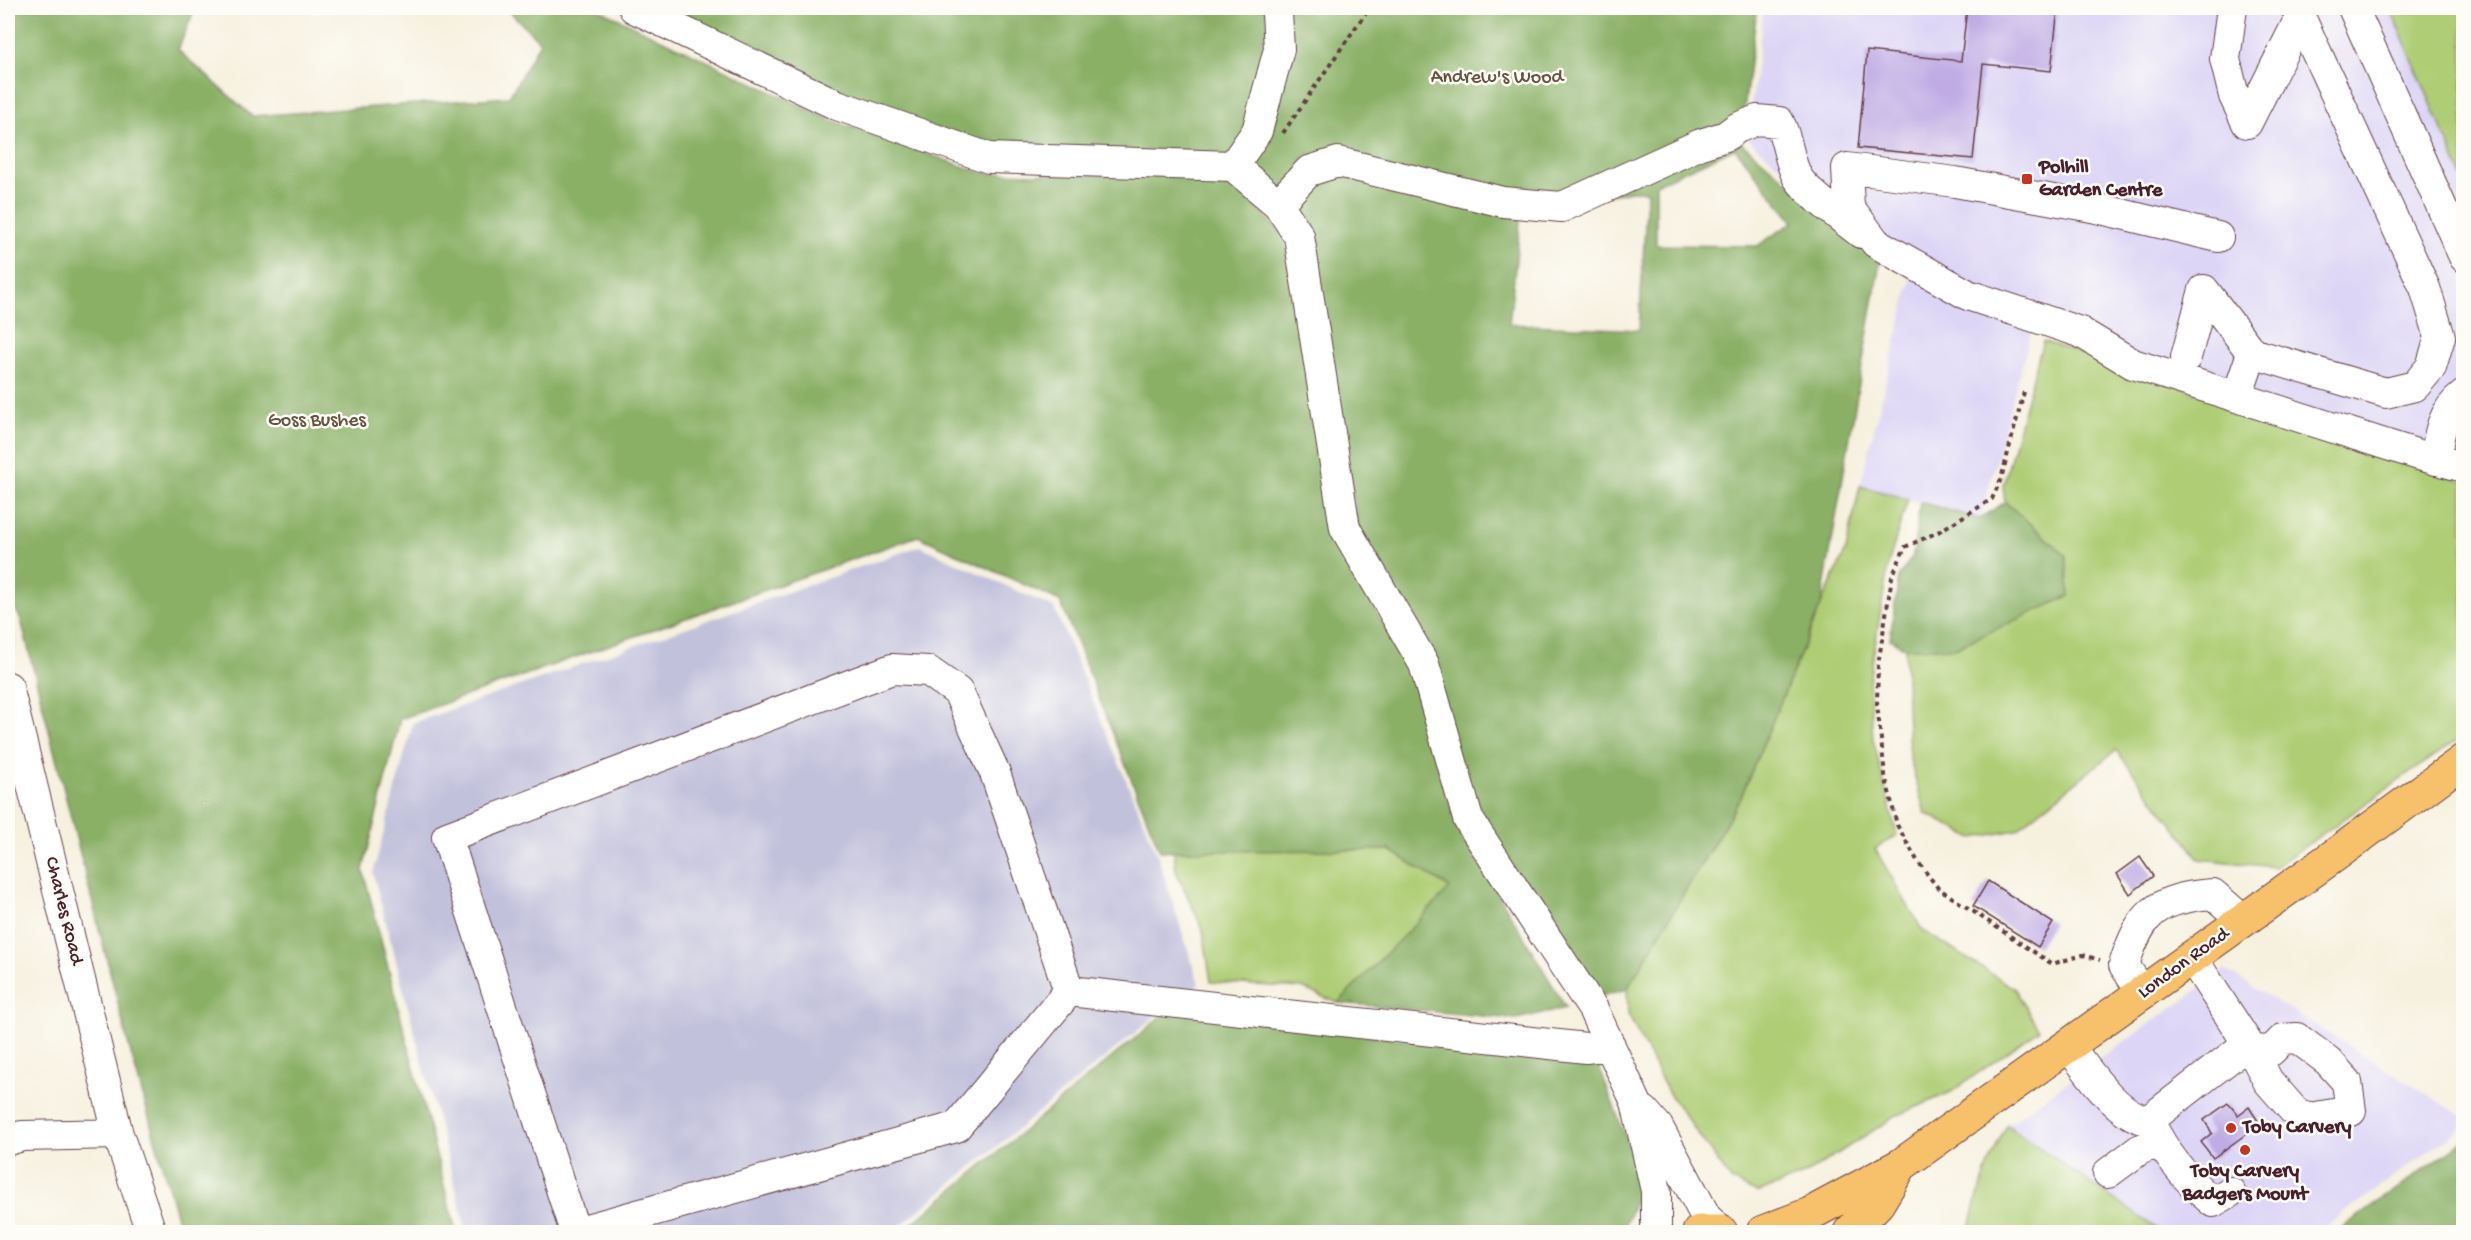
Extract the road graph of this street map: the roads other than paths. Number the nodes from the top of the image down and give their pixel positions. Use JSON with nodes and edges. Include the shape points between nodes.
{"nodes":[{"id":1,"x":634,"y":8,"type":"edge"},
{"id":2,"x":1275,"y":8,"type":"edge"},
{"id":3,"x":2232,"y":8,"type":"edge"},
{"id":4,"x":2353,"y":8,"type":"edge"},
{"id":5,"x":2298,"y":13,"type":"edge"},
{"id":6,"x":1233,"y":166,"type":"junction"},
{"id":7,"x":1278,"y":204,"type":"junction"},
{"id":8,"x":2218,"y":237,"type":"dead end"},
{"id":9,"x":1876,"y":243,"type":"junction"},
{"id":10,"x":2463,"y":257,"type":"edge"},
{"id":11,"x":2252,"y":353,"type":"junction"},
{"id":12,"x":2186,"y":357,"type":"dead end"},
{"id":13,"x":2463,"y":395,"type":"edge"},
{"id":14,"x":2237,"y":397,"type":"junction"},
{"id":15,"x":2450,"y":464,"type":"edge"},
{"id":16,"x":8,"y":687,"type":"edge"},
{"id":17,"x":2463,"y":760,"type":"edge"},
{"id":18,"x":2244,"y":921,"type":"junction"},
{"id":19,"x":2192,"y":958,"type":"junction"},
{"id":20,"x":1069,"y":991,"type":"junction"},
{"id":21,"x":2143,"y":994,"type":"junction"},
{"id":22,"x":1610,"y":1046,"type":"junction"},
{"id":23,"x":2069,"y":1047,"type":"junction"},
{"id":24,"x":1636,"y":1102,"type":"junction"},
{"id":25,"x":2154,"y":1131,"type":"junction"},
{"id":26,"x":118,"y":1134,"type":"junction"},
{"id":27,"x":8,"y":1140,"type":"edge"},
{"id":28,"x":1901,"y":1165,"type":"junction"},
{"id":29,"x":2108,"y":1173,"type":"dead end"},
{"id":30,"x":2230,"y":1192,"type":"dead end"},
{"id":31,"x":1721,"y":1232,"type":"edge"},
{"id":32,"x":151,"y":1233,"type":"edge"},
{"id":33,"x":576,"y":1233,"type":"edge"},
{"id":34,"x":1656,"y":1233,"type":"edge"},
{"id":35,"x":1699,"y":1233,"type":"edge"},
{"id":36,"x":1763,"y":1233,"type":"edge"},
{"id":37,"x":1850,"y":1233,"type":"edge"}],
"edges":[{"from":1,"to":6,"type":"street","via":[[837,105],[988,158]]},
{"from":2,"to":6,"type":"street","via":[[1279,49],[1257,131]]},
{"from":3,"to":5,"type":"street","via":[[2225,58],[2234,96],[2247,123]]},
{"from":4,"to":10,"type":"street"},
{"from":5,"to":11,"type":"street","via":[[2425,288],[2440,337],[2431,367],[2415,386],[2386,393]]},
{"from":6,"to":7,"type":"street"},
{"from":7,"to":9,"type":"street","via":[[1309,171],[1338,162],[1503,202],[1562,207],[1757,120],[1779,122],[1797,178],[1842,219]]},
{"from":7,"to":22,"type":"street","via":[[1299,236],[1345,528],[1424,664],[1468,819],[1593,1009]]},
{"from":8,"to":9,"type":"street","via":[[2092,207],[1955,182],[1847,168],[1849,207]]},
{"from":9,"to":14,"type":"street","via":[[1968,295],[2080,332],[2133,364]]},
{"from":11,"to":12,"type":"street","via":[[2204,290]]},
{"from":11,"to":14,"type":"street"},
{"from":13,"to":15,"type":"street","via":[[2446,413],[2438,436]]},
{"from":14,"to":15,"type":"street"},
{"from":16,"to":26,"type":"street","name":"Charles Road"},
{"from":17,"to":18,"type":"main road","name":"London Road"},
{"from":18,"to":19,"type":"main road","name":"London Road"},
{"from":18,"to":21,"type":"street","via":[[2213,894],[2187,896],[2160,905],[2134,934],[2124,965]]},
{"from":19,"to":21,"type":"main road","name":"London Road"},
{"from":19,"to":25,"type":"street","via":[[2252,1050],[2236,1053]]},
{"from":20,"to":22,"type":"street","via":[[1586,1048]]},
{"from":20,"to":33,"type":"street","via":[[956,1127]]},
{"from":20,"to":33,"type":"street","via":[[995,773],[958,692],[928,671],[892,669],[447,837]]},
{"from":21,"to":23,"type":"main road","name":"London Road"},
{"from":22,"to":24,"type":"street"},
{"from":23,"to":25,"type":"street","via":[[2111,1099]]},
{"from":23,"to":28,"type":"main road","name":"London Road"},
{"from":24,"to":31,"type":"street","via":[[1658,1127],[1707,1217]]},
{"from":24,"to":34,"type":"street","via":[[1656,1191]]},
{"from":25,"to":29,"type":"street","via":[[2139,1150]]},
{"from":25,"to":30,"type":"street","via":[[2190,1183],[2213,1202]]},
{"from":26,"to":27,"type":"street","via":[[22,1136]]},
{"from":26,"to":32,"type":"street","name":"Charles Road"},
{"from":28,"to":36,"type":"main road","name":"London Road","via":[[1810,1214]]},
{"from":28,"to":37,"type":"main road","name":"London Road","via":[[1878,1203]]},
{"from":31,"to":35,"type":"main road"}]}
